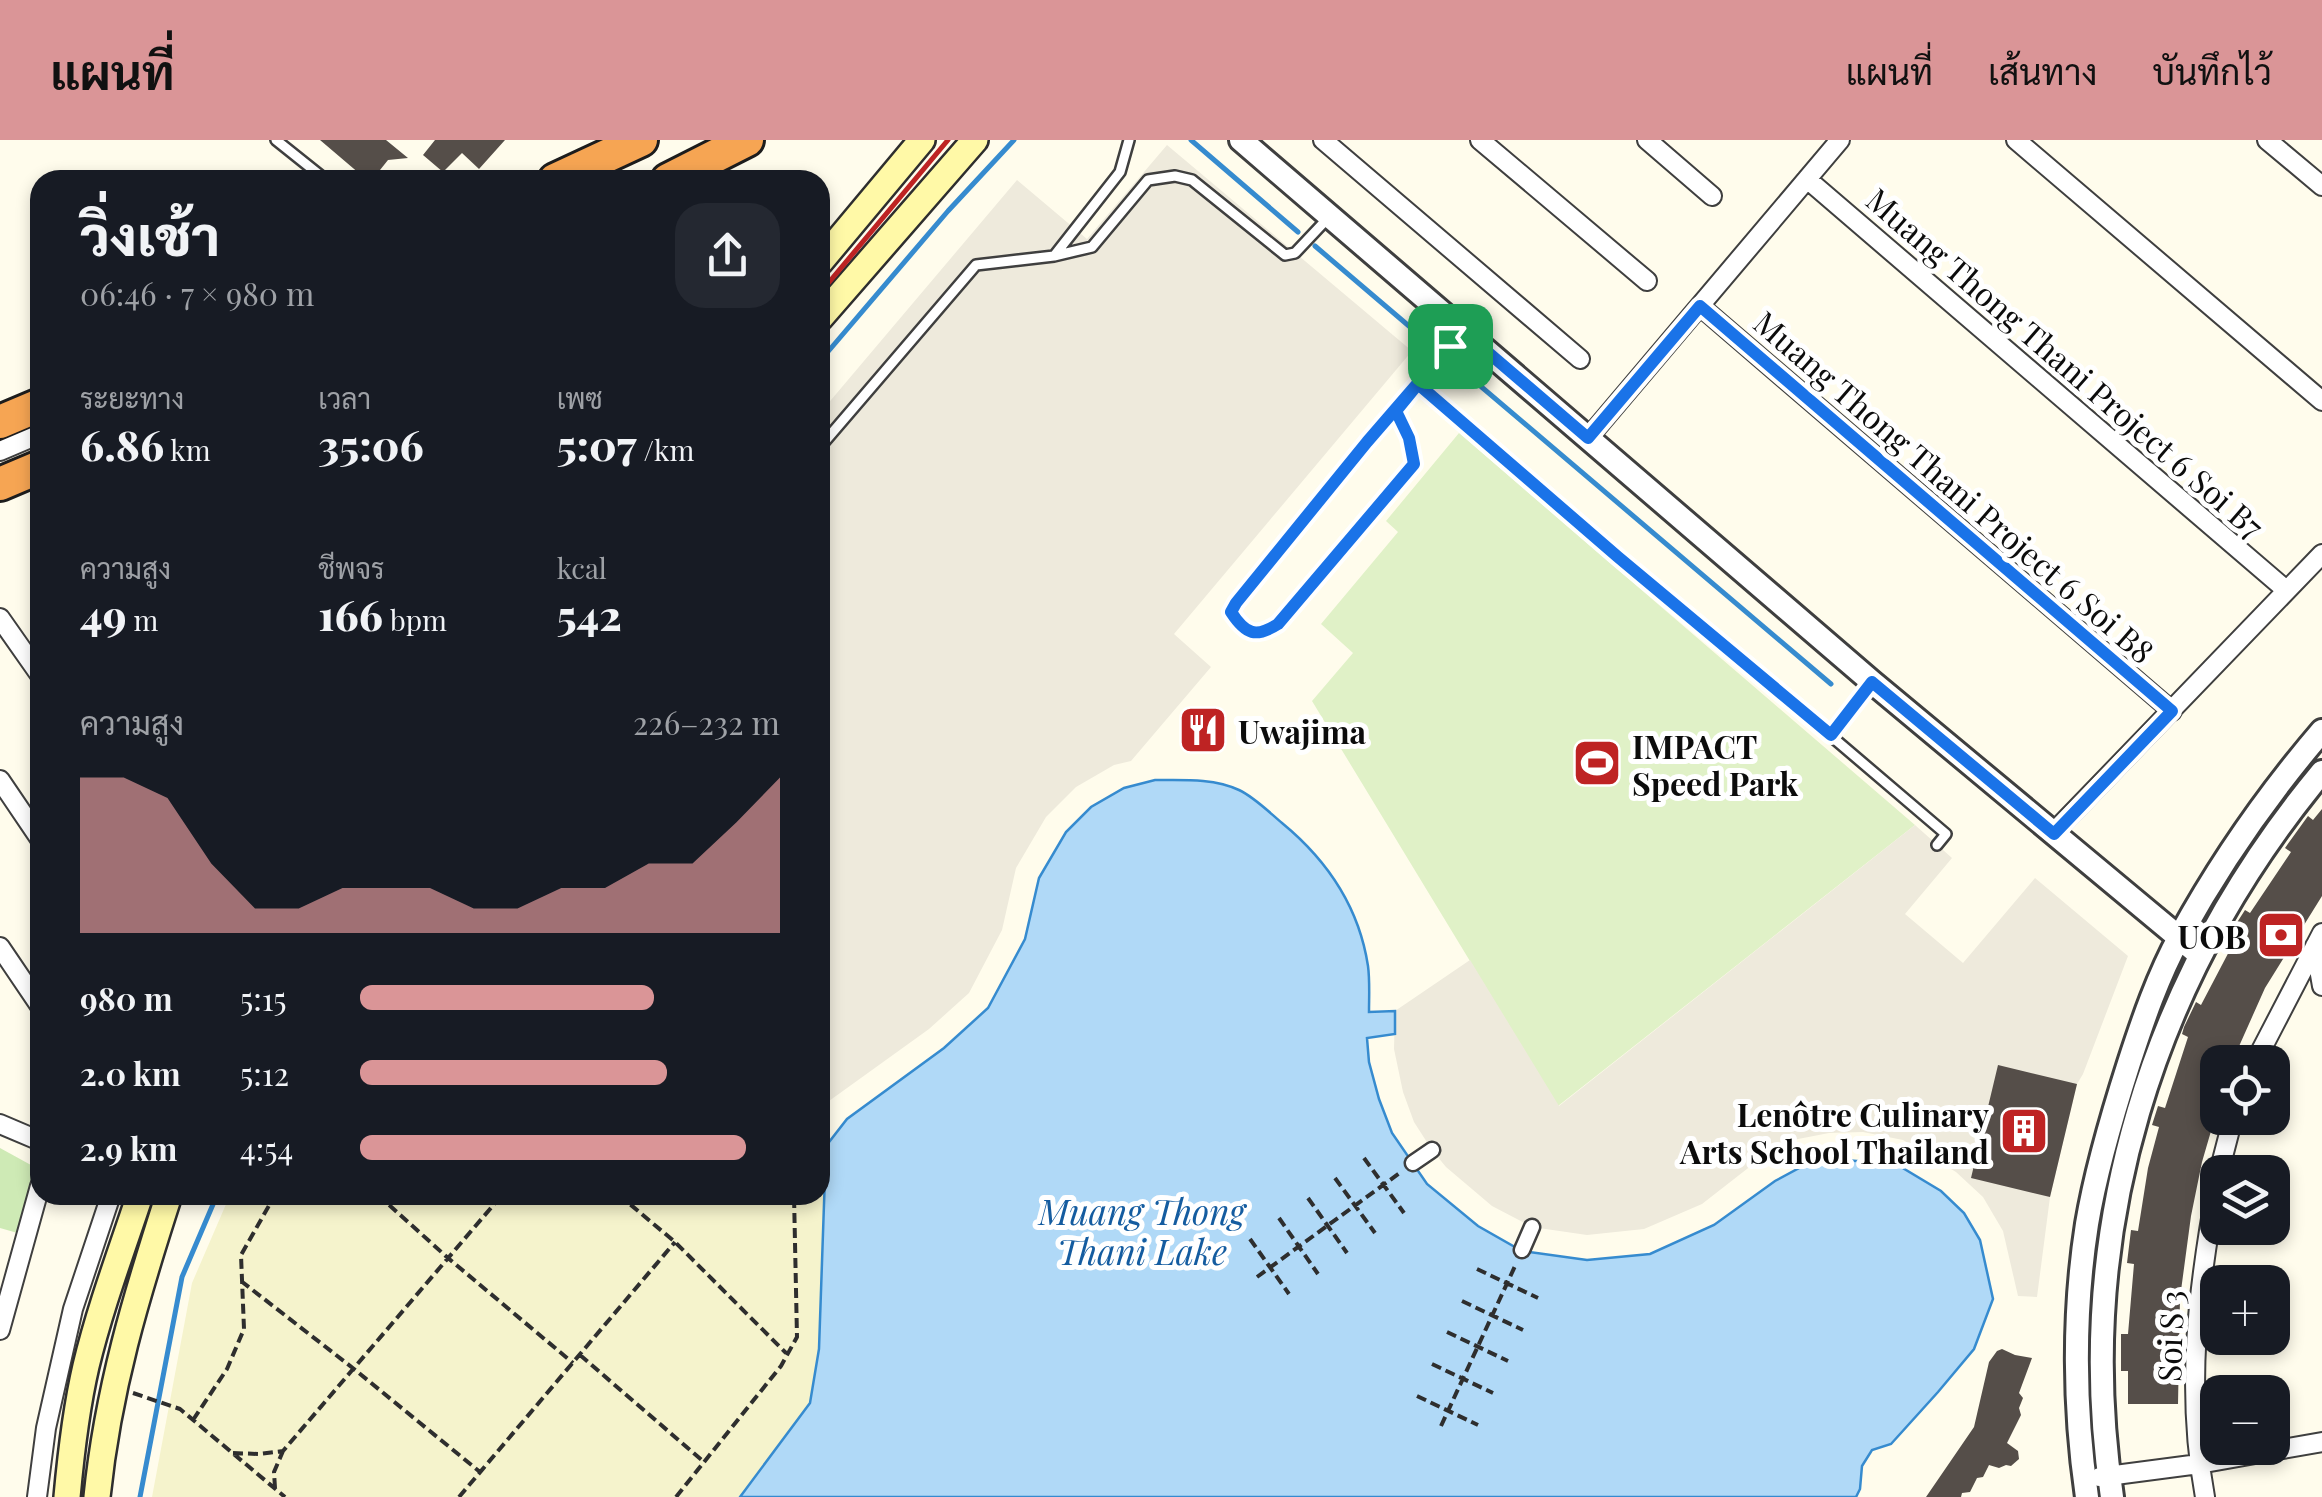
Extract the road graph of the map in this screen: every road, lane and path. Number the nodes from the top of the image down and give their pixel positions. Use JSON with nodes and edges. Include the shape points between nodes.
{"nodes":[{"id":1,"x":276,"y":140,"type":"edge"},
{"id":2,"x":641,"y":140,"type":"edge"},
{"id":3,"x":747,"y":140,"type":"edge"},
{"id":4,"x":922,"y":140,"type":"edge"},
{"id":5,"x":974,"y":140,"type":"edge"},
{"id":6,"x":1128,"y":140,"type":"edge"},
{"id":7,"x":1241,"y":140,"type":"edge"},
{"id":8,"x":1323,"y":140,"type":"edge"},
{"id":9,"x":1480,"y":140,"type":"edge"},
{"id":10,"x":1647,"y":140,"type":"edge"},
{"id":11,"x":1840,"y":140,"type":"edge"},
{"id":12,"x":2016,"y":140,"type":"edge"},
{"id":13,"x":2268,"y":140,"type":"edge"},
{"id":14,"x":314,"y":170,"type":"edge"},
{"id":15,"x":577,"y":170,"type":"edge"},
{"id":16,"x":688,"y":170,"type":"edge"},
{"id":17,"x":1807,"y":179,"type":"junction"},
{"id":18,"x":2322,"y":186,"type":"edge"},
{"id":19,"x":1712,"y":196,"type":"dead end"},
{"id":20,"x":1330,"y":216,"type":"junction"},
{"id":21,"x":830,"y":250,"type":"edge"},
{"id":22,"x":1054,"y":256,"type":"junction"},
{"id":23,"x":1647,"y":281,"type":"dead end"},
{"id":24,"x":830,"y":306,"type":"edge"},
{"id":25,"x":1700,"y":306,"type":"junction"},
{"id":26,"x":1463,"y":331,"type":"junction"},
{"id":27,"x":1580,"y":360,"type":"dead end"},
{"id":28,"x":1418,"y":384,"type":"junction"},
{"id":29,"x":2322,"y":400,"type":"edge"},
{"id":30,"x":30,"y":410,"type":"edge"},
{"id":31,"x":1396,"y":411,"type":"junction"},
{"id":32,"x":0,"y":422,"type":"edge"},
{"id":33,"x":830,"y":435,"type":"edge"},
{"id":34,"x":30,"y":438,"type":"edge"},
{"id":35,"x":1588,"y":438,"type":"junction"},
{"id":36,"x":0,"y":451,"type":"edge"},
{"id":37,"x":30,"y":471,"type":"edge"},
{"id":38,"x":0,"y":484,"type":"edge"},
{"id":39,"x":2322,"y":554,"type":"edge"},
{"id":40,"x":2286,"y":590,"type":"junction"},
{"id":41,"x":0,"y":618,"type":"edge"},
{"id":42,"x":30,"y":661,"type":"edge"},
{"id":43,"x":1872,"y":682,"type":"junction"},
{"id":44,"x":2172,"y":711,"type":"junction"},
{"id":45,"x":2322,"y":730,"type":"edge"},
{"id":46,"x":1831,"y":735,"type":"junction"},
{"id":47,"x":2322,"y":772,"type":"edge"},
{"id":48,"x":0,"y":780,"type":"edge"},
{"id":49,"x":30,"y":824,"type":"edge"},
{"id":50,"x":2054,"y":834,"type":"junction"},
{"id":51,"x":1937,"y":845,"type":"dead end"},
{"id":52,"x":2178,"y":939,"type":"junction"},
{"id":53,"x":2318,"y":939,"type":"edge"},
{"id":54,"x":0,"y":947,"type":"edge"},
{"id":55,"x":2200,"y":955,"type":"junction"},
{"id":56,"x":2322,"y":986,"type":"edge"},
{"id":57,"x":30,"y":991,"type":"edge"},
{"id":58,"x":2264,"y":1045,"type":"edge"},
{"id":59,"x":0,"y":1124,"type":"edge"},
{"id":60,"x":30,"y":1137,"type":"edge"},
{"id":61,"x":1432,"y":1150,"type":"dead end"},
{"id":62,"x":1364,"y":1158,"type":"dead end"},
{"id":63,"x":1413,"y":1163,"type":"joint"},
{"id":64,"x":1335,"y":1178,"type":"dead end"},
{"id":65,"x":1384,"y":1185,"type":"junction"},
{"id":66,"x":1308,"y":1198,"type":"dead end"},
{"id":67,"x":34,"y":1205,"type":"edge"},
{"id":68,"x":108,"y":1205,"type":"edge"},
{"id":69,"x":137,"y":1205,"type":"edge"},
{"id":70,"x":166,"y":1205,"type":"edge"},
{"id":71,"x":270,"y":1205,"type":"edge"},
{"id":72,"x":389,"y":1205,"type":"edge"},
{"id":73,"x":493,"y":1205,"type":"edge"},
{"id":74,"x":631,"y":1205,"type":"edge"},
{"id":75,"x":794,"y":1205,"type":"edge"},
{"id":76,"x":1355,"y":1206,"type":"junction"},
{"id":77,"x":1404,"y":1213,"type":"dead end"},
{"id":78,"x":1278,"y":1218,"type":"dead end"},
{"id":79,"x":1327,"y":1225,"type":"junction"},
{"id":80,"x":1532,"y":1227,"type":"dead end"},
{"id":81,"x":1375,"y":1233,"type":"dead end"},
{"id":82,"x":1250,"y":1239,"type":"dead end"},
{"id":83,"x":675,"y":1242,"type":"junction"},
{"id":84,"x":2205,"y":1245,"type":"edge"},
{"id":85,"x":1298,"y":1246,"type":"junction"},
{"id":86,"x":1522,"y":1250,"type":"joint"},
{"id":87,"x":1347,"y":1253,"type":"dead end"},
{"id":88,"x":448,"y":1258,"type":"junction"},
{"id":89,"x":1270,"y":1267,"type":"junction"},
{"id":90,"x":1477,"y":1269,"type":"dead end"},
{"id":91,"x":1318,"y":1274,"type":"dead end"},
{"id":92,"x":1257,"y":1277,"type":"dead end"},
{"id":93,"x":241,"y":1281,"type":"junction"},
{"id":94,"x":1507,"y":1284,"type":"junction"},
{"id":95,"x":5,"y":1290,"type":"edge"},
{"id":96,"x":1289,"y":1294,"type":"dead end"},
{"id":97,"x":1538,"y":1298,"type":"dead end"},
{"id":98,"x":1462,"y":1302,"type":"dead end"},
{"id":99,"x":1492,"y":1316,"type":"junction"},
{"id":100,"x":0,"y":1330,"type":"edge"},
{"id":101,"x":1523,"y":1330,"type":"dead end"},
{"id":102,"x":1447,"y":1332,"type":"dead end"},
{"id":103,"x":1478,"y":1347,"type":"junction"},
{"id":104,"x":580,"y":1354,"type":"junction"},
{"id":105,"x":788,"y":1354,"type":"junction"},
{"id":106,"x":1508,"y":1361,"type":"dead end"},
{"id":107,"x":573,"y":1363,"type":"junction"},
{"id":108,"x":1432,"y":1364,"type":"dead end"},
{"id":109,"x":354,"y":1368,"type":"junction"},
{"id":110,"x":1463,"y":1379,"type":"junction"},
{"id":111,"x":114,"y":1387,"type":"junction"},
{"id":112,"x":1493,"y":1393,"type":"dead end"},
{"id":113,"x":1417,"y":1396,"type":"dead end"},
{"id":114,"x":1448,"y":1411,"type":"junction"},
{"id":115,"x":194,"y":1420,"type":"junction"},
{"id":116,"x":1478,"y":1425,"type":"dead end"},
{"id":117,"x":1442,"y":1426,"type":"dead end"},
{"id":118,"x":2322,"y":1442,"type":"edge"},
{"id":119,"x":284,"y":1451,"type":"junction"},
{"id":120,"x":233,"y":1453,"type":"junction"},
{"id":121,"x":704,"y":1462,"type":"junction"},
{"id":122,"x":2199,"y":1464,"type":"junction"},
{"id":123,"x":480,"y":1472,"type":"junction"},
{"id":124,"x":2110,"y":1486,"type":"edge"},
{"id":125,"x":275,"y":1488,"type":"junction"},
{"id":126,"x":2086,"y":1488,"type":"edge"},
{"id":127,"x":37,"y":1497,"type":"edge"},
{"id":128,"x":67,"y":1497,"type":"edge"},
{"id":129,"x":97,"y":1497,"type":"edge"},
{"id":130,"x":285,"y":1497,"type":"edge"},
{"id":131,"x":459,"y":1497,"type":"edge"},
{"id":132,"x":676,"y":1497,"type":"edge"},
{"id":133,"x":2205,"y":1497,"type":"edge"}],
"edges":[{"from":1,"to":14,"type":"lane"},
{"from":2,"to":15,"type":"highway"},
{"from":3,"to":16,"type":"highway"},
{"from":4,"to":21,"type":"main road"},
{"from":5,"to":24,"type":"main road"},
{"from":6,"to":22,"type":"lane","via":[[1120,172]]},
{"from":7,"to":20,"type":"street"},
{"from":8,"to":27,"type":"street"},
{"from":9,"to":23,"type":"street"},
{"from":10,"to":19,"type":"street"},
{"from":11,"to":17,"type":"street"},
{"from":12,"to":29,"type":"street"},
{"from":13,"to":18,"type":"street"},
{"from":17,"to":25,"type":"street"},
{"from":17,"to":40,"type":"street","name":"Muang Thong Thani Project 6 Soi B7"},
{"from":20,"to":22,"type":"lane","via":[[1296,253],[1285,255],[1192,180],[1175,176],[1148,180],[1092,247]]},
{"from":20,"to":26,"type":"street"},
{"from":22,"to":33,"type":"lane","via":[[976,265]]},
{"from":25,"to":35,"type":"street"},
{"from":25,"to":44,"type":"street","name":"Muang Thong Thani Project 6 Soi B8"},
{"from":26,"to":28,"type":"lane"},
{"from":26,"to":35,"type":"street"},
{"from":28,"to":31,"type":"lane"},
{"from":28,"to":46,"type":"lane"},
{"from":30,"to":32,"type":"highway"},
{"from":31,"to":31,"type":"lane","via":[[1414,464],[1278,624],[1250,632],[1231,612],[1236,603]]},
{"from":34,"to":36,"type":"street"},
{"from":35,"to":43,"type":"street"},
{"from":37,"to":38,"type":"highway"},
{"from":39,"to":40,"type":"street"},
{"from":40,"to":44,"type":"street"},
{"from":41,"to":42,"type":"street"},
{"from":43,"to":46,"type":"lane"},
{"from":43,"to":50,"type":"street"},
{"from":44,"to":50,"type":"street"},
{"from":45,"to":52,"type":"street","via":[[2238,838]]},
{"from":46,"to":51,"type":"lane","via":[[1946,834]]},
{"from":47,"to":55,"type":"street"},
{"from":48,"to":49,"type":"street"},
{"from":50,"to":52,"type":"street"},
{"from":52,"to":55,"type":"street"},
{"from":52,"to":126,"type":"street","via":[[2122,1084],[2087,1225],[2077,1374]]},
{"from":53,"to":56,"type":"street"},
{"from":53,"to":58,"type":"street"},
{"from":54,"to":57,"type":"street"},
{"from":55,"to":124,"type":"street","via":[[2145,1090],[2110,1228],[2100,1355]]},
{"from":59,"to":60,"type":"street"},
{"from":61,"to":63,"type":"street"},
{"from":62,"to":65,"type":"path"},
{"from":63,"to":65,"type":"path"},
{"from":64,"to":76,"type":"path"},
{"from":65,"to":76,"type":"path"},
{"from":65,"to":77,"type":"path"},
{"from":66,"to":79,"type":"path"},
{"from":67,"to":95,"type":"street"},
{"from":68,"to":127,"type":"street","via":[[73,1309]]},
{"from":69,"to":128,"type":"main road","via":[[86,1369]]},
{"from":70,"to":111,"type":"main road"},
{"from":71,"to":93,"type":"path","via":[[241,1255]]},
{"from":72,"to":88,"type":"path"},
{"from":73,"to":88,"type":"path"},
{"from":74,"to":83,"type":"path"},
{"from":75,"to":105,"type":"path","via":[[797,1337]]},
{"from":76,"to":79,"type":"path"},
{"from":76,"to":81,"type":"path"},
{"from":78,"to":85,"type":"path"},
{"from":79,"to":85,"type":"path"},
{"from":79,"to":87,"type":"path"},
{"from":80,"to":86,"type":"street"},
{"from":82,"to":89,"type":"path"},
{"from":83,"to":104,"type":"path"},
{"from":83,"to":105,"type":"path"},
{"from":84,"to":122,"type":"street","name":"Soi S 3","via":[[2194,1359]]},
{"from":85,"to":89,"type":"path"},
{"from":85,"to":91,"type":"path"},
{"from":86,"to":94,"type":"path"},
{"from":88,"to":107,"type":"path"},
{"from":88,"to":109,"type":"path"},
{"from":89,"to":92,"type":"path"},
{"from":89,"to":96,"type":"path"},
{"from":90,"to":94,"type":"path"},
{"from":93,"to":109,"type":"path"},
{"from":93,"to":115,"type":"path","via":[[244,1329]]},
{"from":94,"to":97,"type":"path"},
{"from":94,"to":99,"type":"path"},
{"from":95,"to":100,"type":"street"},
{"from":98,"to":99,"type":"path"},
{"from":99,"to":101,"type":"path"},
{"from":99,"to":103,"type":"path"},
{"from":102,"to":103,"type":"path"},
{"from":103,"to":106,"type":"path"},
{"from":103,"to":110,"type":"path"},
{"from":104,"to":107,"type":"path"},
{"from":104,"to":121,"type":"path"},
{"from":105,"to":121,"type":"path"},
{"from":107,"to":123,"type":"path"},
{"from":108,"to":110,"type":"path"},
{"from":109,"to":119,"type":"path"},
{"from":109,"to":123,"type":"path"},
{"from":110,"to":112,"type":"path"},
{"from":110,"to":114,"type":"path"},
{"from":111,"to":115,"type":"path"},
{"from":111,"to":129,"type":"main road"},
{"from":113,"to":114,"type":"path"},
{"from":114,"to":116,"type":"path"},
{"from":114,"to":117,"type":"path"},
{"from":115,"to":120,"type":"path"},
{"from":118,"to":122,"type":"street"},
{"from":119,"to":120,"type":"path"},
{"from":119,"to":125,"type":"path"},
{"from":120,"to":125,"type":"path"},
{"from":121,"to":132,"type":"path"},
{"from":122,"to":124,"type":"street"},
{"from":122,"to":133,"type":"street","name":"Soi S 3"},
{"from":123,"to":131,"type":"path"},
{"from":124,"to":126,"type":"street"},
{"from":125,"to":130,"type":"path"}]}
